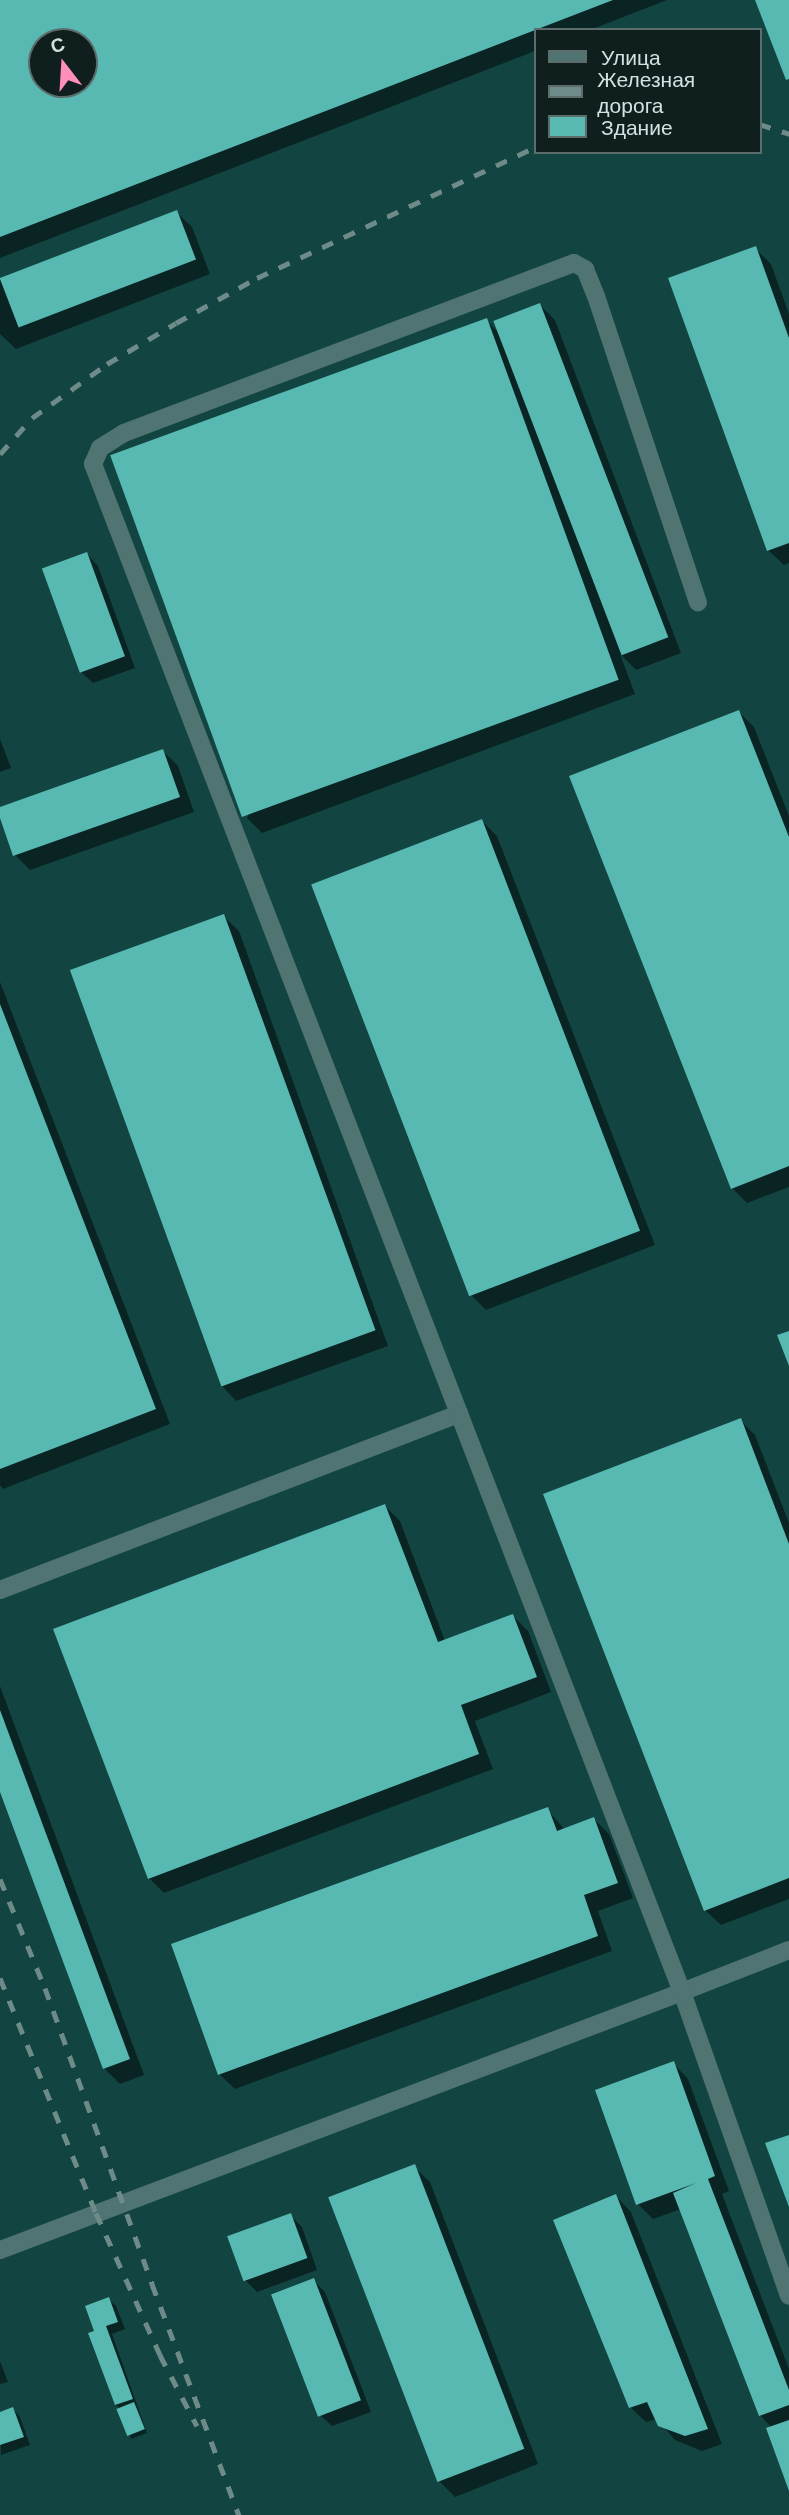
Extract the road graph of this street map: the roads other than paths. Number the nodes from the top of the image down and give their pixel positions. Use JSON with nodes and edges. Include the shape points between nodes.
{"nodes":[{"id":1,"x":698,"y":602,"type":"dead end"},
{"id":2,"x":459,"y":1414,"type":"junction"},
{"id":3,"x":0,"y":1590,"type":"edge"},
{"id":4,"x":789,"y":1950,"type":"edge"},
{"id":5,"x":682,"y":1992,"type":"junction"},
{"id":6,"x":0,"y":2250,"type":"edge"},
{"id":7,"x":789,"y":2296,"type":"edge"}],
"edges":[{"from":1,"to":2,"type":"lane","via":[[596,296],[585,269],[573,263],[124,433],[100,448],[93,464]]},
{"from":2,"to":3,"type":"lane"},
{"from":2,"to":5,"type":"lane"},
{"from":4,"to":5,"type":"lane"},
{"from":5,"to":6,"type":"lane"},
{"from":5,"to":7,"type":"lane"}]}
